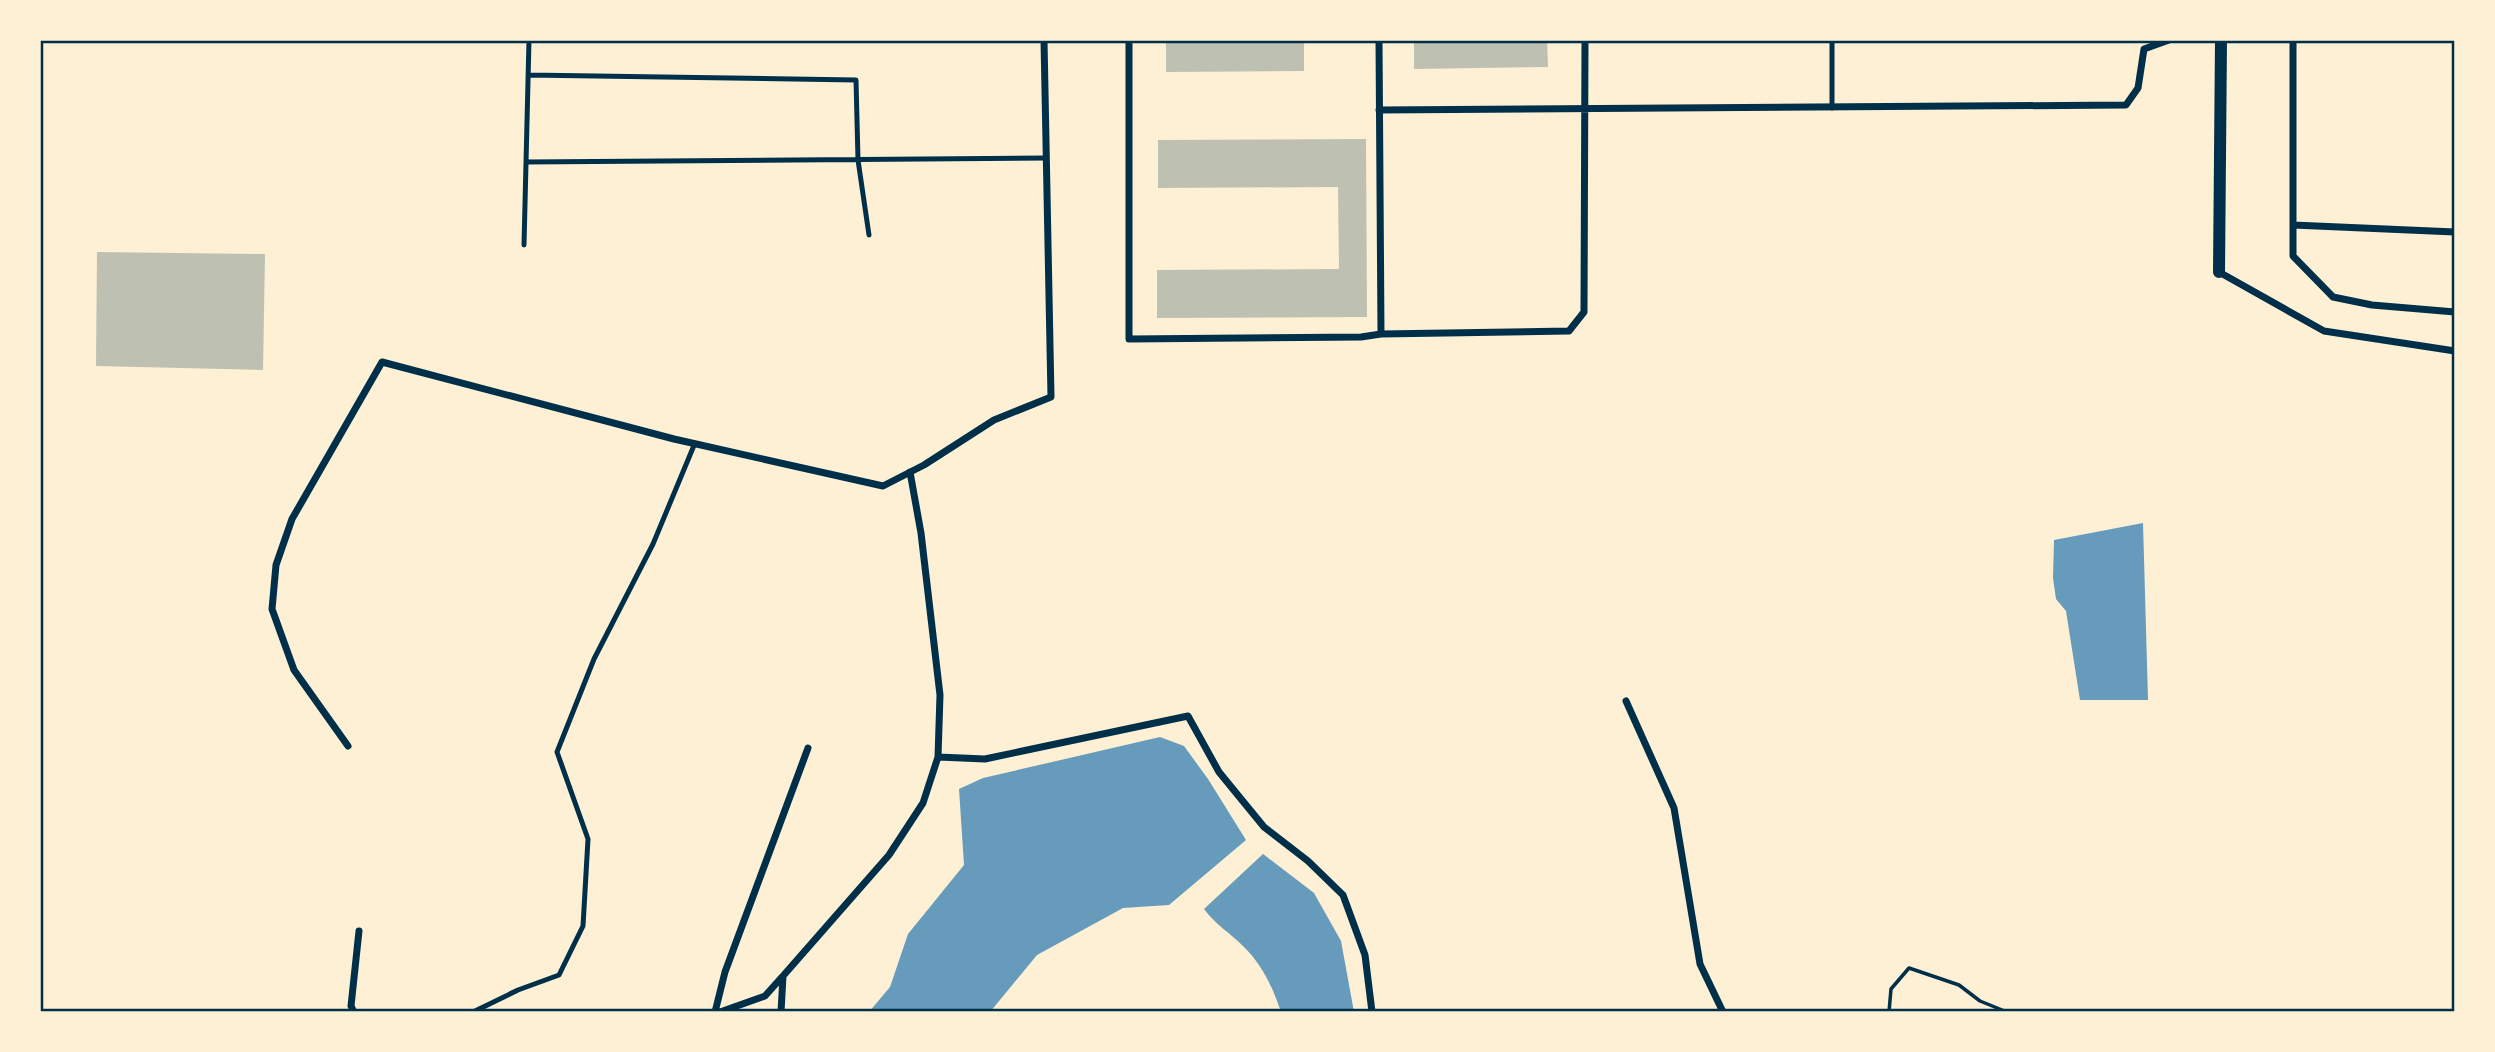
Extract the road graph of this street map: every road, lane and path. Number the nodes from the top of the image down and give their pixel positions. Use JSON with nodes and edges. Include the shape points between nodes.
{"nodes":[{"id":1,"x":529,"y":40,"type":"edge"},
{"id":2,"x":1044,"y":40,"type":"edge"},
{"id":3,"x":1129,"y":40,"type":"edge"},
{"id":4,"x":1380,"y":40,"type":"edge"},
{"id":5,"x":1585,"y":40,"type":"edge"},
{"id":6,"x":1832,"y":40,"type":"edge"},
{"id":7,"x":2169,"y":40,"type":"edge"},
{"id":8,"x":2221,"y":40,"type":"edge"},
{"id":9,"x":2293,"y":40,"type":"edge"},
{"id":10,"x":528,"y":75,"type":"junction"},
{"id":11,"x":1832,"y":108,"type":"junction"},
{"id":12,"x":1379,"y":110,"type":"junction"},
{"id":13,"x":1586,"y":110,"type":"junction"},
{"id":14,"x":1046,"y":158,"type":"junction"},
{"id":15,"x":858,"y":160,"type":"junction"},
{"id":16,"x":526,"y":163,"type":"junction"},
{"id":17,"x":2293,"y":225,"type":"junction"},
{"id":18,"x":2455,"y":232,"type":"edge"},
{"id":19,"x":869,"y":235,"type":"dead end"},
{"id":20,"x":524,"y":245,"type":"dead end"},
{"id":21,"x":2219,"y":272,"type":"joint"},
{"id":22,"x":2455,"y":313,"type":"edge"},
{"id":23,"x":1381,"y":334,"type":"junction"},
{"id":24,"x":2455,"y":351,"type":"edge"},
{"id":25,"x":695,"y":443,"type":"junction"},
{"id":26,"x":910,"y":472,"type":"junction"},
{"id":27,"x":1626,"y":701,"type":"dead end"},
{"id":28,"x":348,"y":746,"type":"dead end"},
{"id":29,"x":808,"y":748,"type":"dead end"},
{"id":30,"x":938,"y":757,"type":"junction"},
{"id":31,"x":359,"y":931,"type":"dead end"},
{"id":32,"x":783,"y":976,"type":"junction"},
{"id":33,"x":354,"y":1012,"type":"edge"},
{"id":34,"x":473,"y":1012,"type":"edge"},
{"id":35,"x":718,"y":1012,"type":"edge"},
{"id":36,"x":781,"y":1012,"type":"edge"},
{"id":37,"x":1372,"y":1012,"type":"edge"},
{"id":38,"x":1723,"y":1012,"type":"edge"},
{"id":39,"x":1889,"y":1012,"type":"edge"},
{"id":40,"x":2007,"y":1012,"type":"edge"}],
"edges":[{"from":1,"to":10,"type":"lane"},
{"from":2,"to":14,"type":"street"},
{"from":3,"to":23,"type":"street","via":[[1129,340]]},
{"from":4,"to":12,"type":"street"},
{"from":5,"to":13,"type":"street"},
{"from":6,"to":11,"type":"lane"},
{"from":7,"to":11,"type":"street","via":[[2144,49],[2138,89],[2126,105]]},
{"from":8,"to":21,"type":"street"},
{"from":9,"to":17,"type":"street"},
{"from":10,"to":15,"type":"lane","via":[[856,80]]},
{"from":10,"to":16,"type":"lane"},
{"from":11,"to":13,"type":"street"},
{"from":12,"to":13,"type":"street"},
{"from":12,"to":23,"type":"street"},
{"from":13,"to":23,"type":"street","via":[[1584,312],[1569,331]]},
{"from":14,"to":15,"type":"lane"},
{"from":14,"to":26,"type":"street","via":[[1051,397],[993,420]]},
{"from":15,"to":16,"type":"lane"},
{"from":15,"to":19,"type":"lane"},
{"from":16,"to":20,"type":"lane"},
{"from":17,"to":18,"type":"street"},
{"from":17,"to":22,"type":"street","via":[[2293,256],[2333,297]]},
{"from":21,"to":24,"type":"street","via":[[2324,331]]},
{"from":25,"to":26,"type":"street","via":[[883,486]]},
{"from":25,"to":28,"type":"street","via":[[383,362],[292,519],[276,565],[272,609],[294,670]]},
{"from":25,"to":34,"type":"lane","via":[[653,544],[594,659],[557,752],[588,839],[583,926],[559,975]]},
{"from":26,"to":30,"type":"street","via":[[940,695]]},
{"from":27,"to":38,"type":"street","via":[[1674,808],[1700,964]]},
{"from":29,"to":35,"type":"street","via":[[725,972]]},
{"from":30,"to":32,"type":"street","via":[[923,803],[889,855]]},
{"from":30,"to":37,"type":"street","via":[[985,760],[1188,716],[1219,772],[1264,827],[1343,895],[1365,955]]},
{"from":31,"to":33,"type":"street"},
{"from":32,"to":35,"type":"street","via":[[765,996]]},
{"from":32,"to":36,"type":"street"},
{"from":39,"to":40,"type":"path","via":[[1891,989],[1909,968],[1959,985],[1980,1001]]}]}
